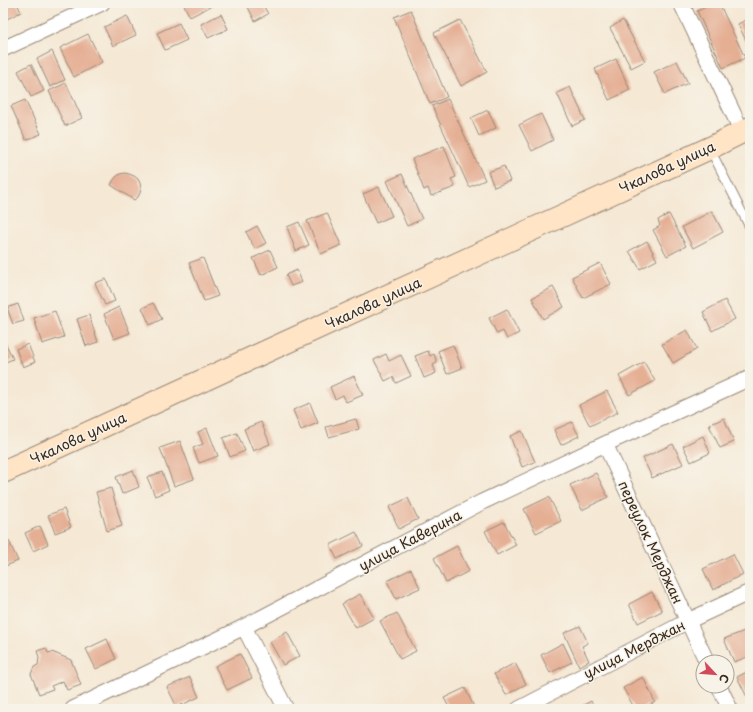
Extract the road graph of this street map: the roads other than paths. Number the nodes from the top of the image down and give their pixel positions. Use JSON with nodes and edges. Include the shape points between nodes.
{"nodes":[{"id":1,"x":102,"y":3,"type":"edge"},
{"id":2,"x":681,"y":3,"type":"edge"},
{"id":3,"x":3,"y":49,"type":"edge"},
{"id":4,"x":746,"y":130,"type":"edge"},
{"id":5,"x":710,"y":148,"type":"junction"},
{"id":6,"x":750,"y":228,"type":"edge"},
{"id":7,"x":750,"y":378,"type":"edge"},
{"id":8,"x":605,"y":444,"type":"junction"},
{"id":9,"x":3,"y":472,"type":"edge"},
{"id":10,"x":750,"y":592,"type":"edge"},
{"id":11,"x":688,"y":621,"type":"junction"},
{"id":12,"x":244,"y":626,"type":"junction"},
{"id":13,"x":703,"y":654,"type":"edge"},
{"id":14,"x":723,"y":694,"type":"edge"},
{"id":15,"x":73,"y":709,"type":"edge"},
{"id":16,"x":286,"y":709,"type":"edge"},
{"id":17,"x":518,"y":709,"type":"edge"},
{"id":18,"x":730,"y":709,"type":"edge"}],
"edges":[{"from":1,"to":3,"type":"street"},
{"from":2,"to":4,"type":"street"},
{"from":4,"to":5,"type":"main road","name":"Чкалова улица"},
{"from":5,"to":6,"type":"lane"},
{"from":5,"to":9,"type":"main road","name":"Чкалова улица"},
{"from":7,"to":8,"type":"street","name":"улица Каверина"},
{"from":8,"to":11,"type":"street","name":"переулок Мерджан"},
{"from":8,"to":12,"type":"street","name":"улица Каверина","via":[[482,502]]},
{"from":10,"to":11,"type":"street","name":"улица Мерджан"},
{"from":11,"to":13,"type":"street","name":"переулок Мерджан"},
{"from":11,"to":17,"type":"street","name":"улица Мерджан"},
{"from":12,"to":15,"type":"street","name":"улица Каверина"},
{"from":12,"to":16,"type":"street"},
{"from":14,"to":18,"type":"street"}]}
